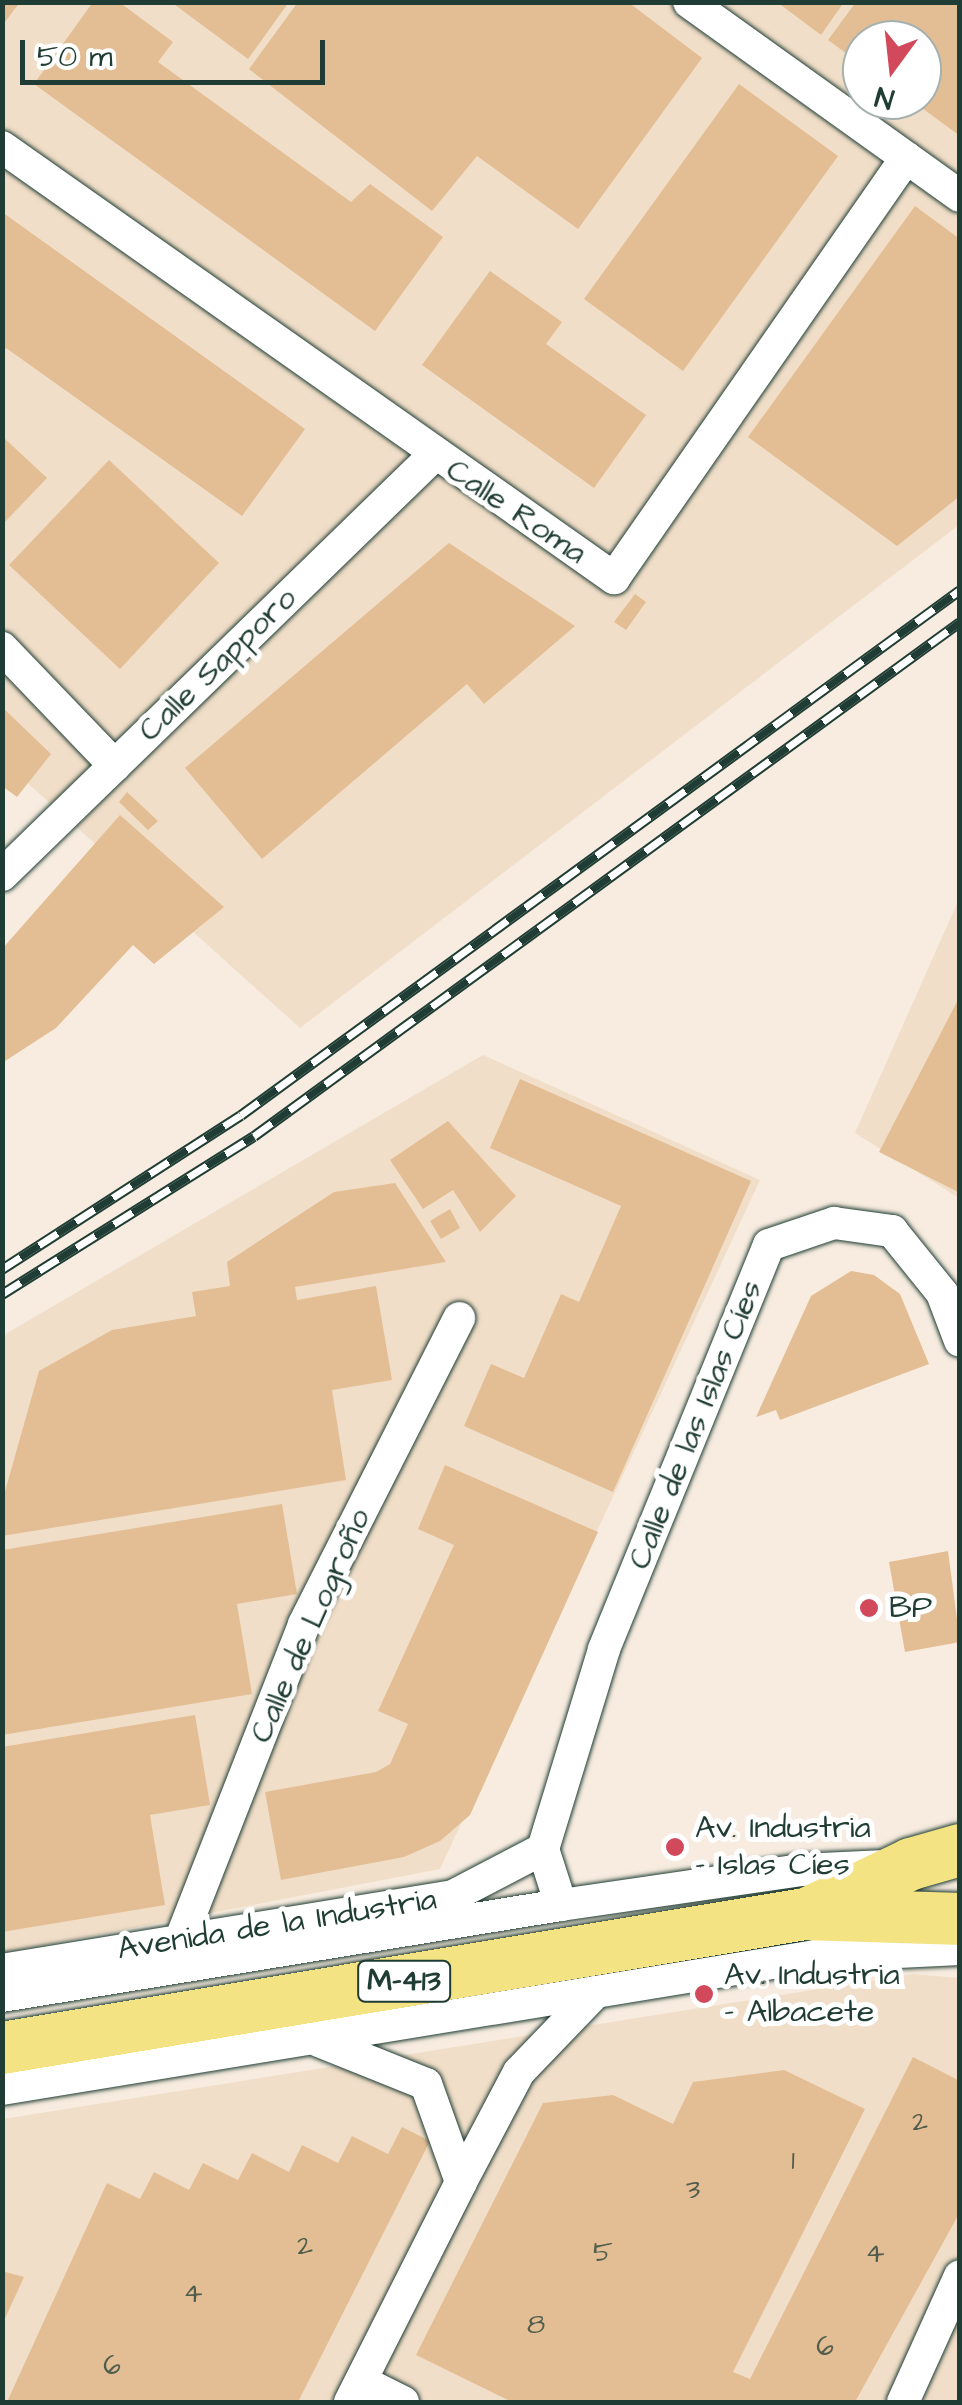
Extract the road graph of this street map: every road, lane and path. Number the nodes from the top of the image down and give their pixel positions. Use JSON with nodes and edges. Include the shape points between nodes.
{"nodes":[{"id":1,"x":689,"y":2,"type":"edge"},
{"id":2,"x":2,"y":148,"type":"edge"},
{"id":3,"x":906,"y":158,"type":"junction"},
{"id":4,"x":956,"y":188,"type":"edge"},
{"id":5,"x":434,"y":455,"type":"junction"},
{"id":6,"x":2,"y":648,"type":"edge"},
{"id":7,"x":114,"y":766,"type":"junction"},
{"id":8,"x":2,"y":875,"type":"edge"},
{"id":9,"x":458,"y":1318,"type":"dead end"},
{"id":10,"x":960,"y":1340,"type":"edge"},
{"id":11,"x":543,"y":1849,"type":"junction"},
{"id":12,"x":960,"y":1850,"type":"edge"},
{"id":13,"x":910,"y":1864,"type":"junction"},
{"id":14,"x":560,"y":1905,"type":"junction"},
{"id":15,"x":805,"y":1914,"type":"junction"},
{"id":16,"x":960,"y":1919,"type":"edge"},
{"id":17,"x":180,"y":1941,"type":"junction"},
{"id":18,"x":960,"y":1949,"type":"edge"},
{"id":19,"x":2,"y":1970,"type":"edge"},
{"id":20,"x":596,"y":1992,"type":"junction"},
{"id":21,"x":2,"y":1996,"type":"edge"},
{"id":22,"x":320,"y":2041,"type":"junction"},
{"id":23,"x":2,"y":2048,"type":"edge"},
{"id":24,"x":2,"y":2090,"type":"edge"},
{"id":25,"x":461,"y":2182,"type":"junction"},
{"id":26,"x":957,"y":2286,"type":"edge"},
{"id":27,"x":356,"y":2392,"type":"edge"},
{"id":28,"x":403,"y":2402,"type":"edge"},
{"id":29,"x":902,"y":2402,"type":"edge"}],
"edges":[{"from":1,"to":3,"type":"street"},
{"from":2,"to":5,"type":"street","name":"Calle Roma"},
{"from":3,"to":4,"type":"street"},
{"from":3,"to":5,"type":"street","name":"Calle Roma","via":[[614,578]]},
{"from":5,"to":7,"type":"street","name":"Calle Sapporo"},
{"from":6,"to":7,"type":"street"},
{"from":7,"to":8,"type":"street","name":"Calle Sapporo"},
{"from":9,"to":17,"type":"street","name":"Calle de Logroño","via":[[304,1624]]},
{"from":10,"to":11,"type":"street","name":"Calle de las Islas Cíes","via":[[942,1293],[892,1231],[834,1224],[770,1245],[604,1649]]},
{"from":11,"to":14,"type":"street"},
{"from":11,"to":17,"type":"street","name":"Avenida de la Industria","via":[[453,1896]]},
{"from":12,"to":13,"type":"main road","name":"Avenida de la Industria","number":"M-413"},
{"from":13,"to":14,"type":"street","name":"Avenida de la Industria","via":[[800,1870]]},
{"from":13,"to":15,"type":"main road","name":"Avenida de la Industria","number":"M-413"},
{"from":14,"to":21,"type":"street","name":"Avenida de la Industria"},
{"from":15,"to":16,"type":"main road","name":"Avenida de la Industria","number":"M-413"},
{"from":15,"to":23,"type":"main road","name":"Avenida de la Industria","number":"M-413"},
{"from":17,"to":19,"type":"street","name":"Avenida de la Industria"},
{"from":18,"to":20,"type":"street","via":[[815,1956]]},
{"from":20,"to":22,"type":"street"},
{"from":20,"to":25,"type":"street","via":[[518,2072]]},
{"from":22,"to":24,"type":"street"},
{"from":22,"to":25,"type":"street","via":[[426,2084]]},
{"from":25,"to":27,"type":"street"},
{"from":26,"to":29,"type":"street"},
{"from":27,"to":28,"type":"street"}]}
